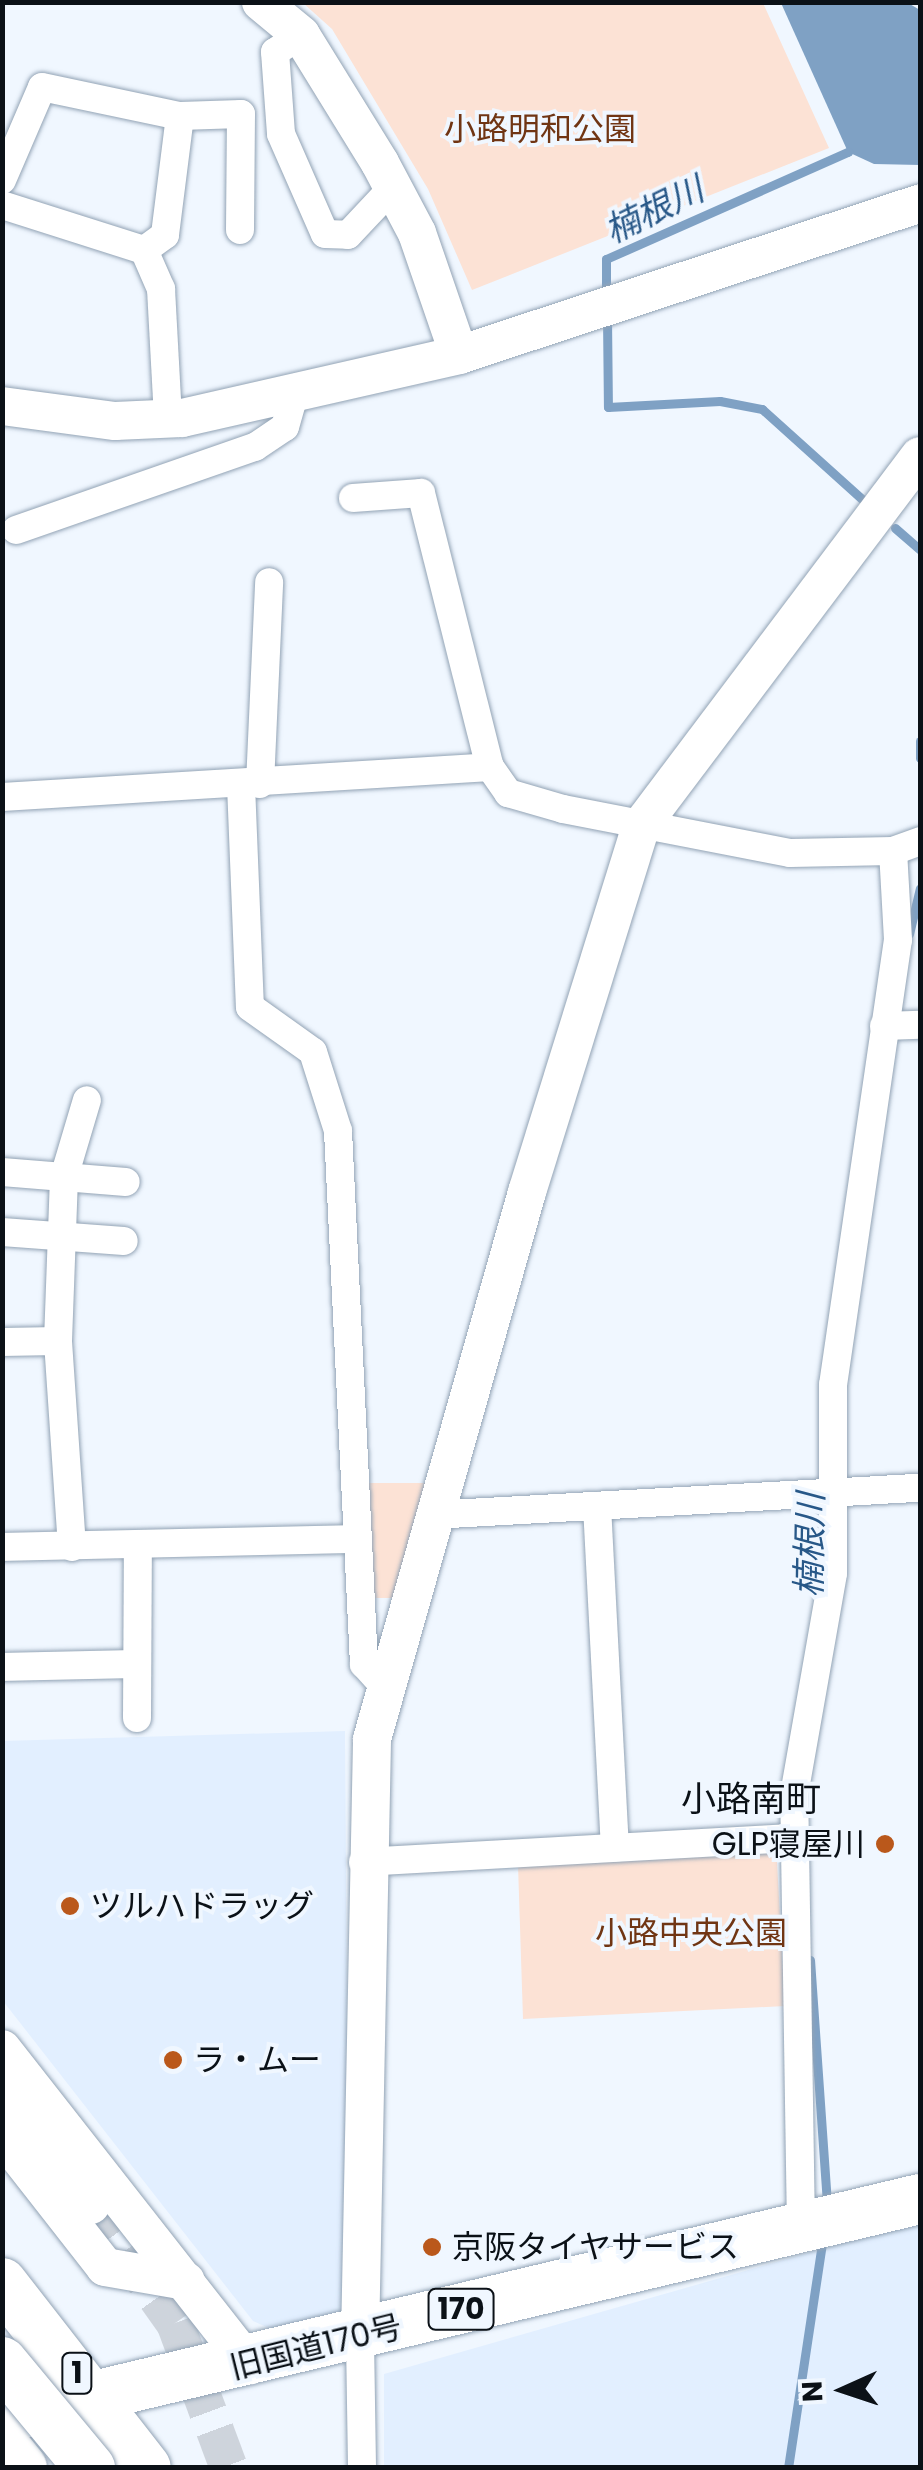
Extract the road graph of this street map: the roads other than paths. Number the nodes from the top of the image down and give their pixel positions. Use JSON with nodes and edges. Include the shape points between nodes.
{"nodes":[{"id":1,"x":262,"y":2,"type":"edge"},
{"id":2,"x":301,"y":34,"type":"junction"},
{"id":3,"x":180,"y":116,"type":"junction"},
{"id":4,"x":284,"y":141,"type":"junction"},
{"id":5,"x":244,"y":144,"type":"junction"},
{"id":6,"x":2,"y":180,"type":"edge"},
{"id":7,"x":393,"y":187,"type":"junction"},
{"id":8,"x":920,"y":203,"type":"edge"},
{"id":9,"x":2,"y":206,"type":"edge"},
{"id":10,"x":240,"y":230,"type":"dead end"},
{"id":11,"x":144,"y":250,"type":"junction"},
{"id":12,"x":459,"y":355,"type":"junction"},
{"id":13,"x":296,"y":388,"type":"junction"},
{"id":14,"x":2,"y":406,"type":"edge"},
{"id":15,"x":168,"y":419,"type":"junction"},
{"id":16,"x":920,"y":456,"type":"edge"},
{"id":17,"x":353,"y":498,"type":"dead end"},
{"id":18,"x":16,"y":530,"type":"dead end"},
{"id":19,"x":269,"y":582,"type":"dead end"},
{"id":20,"x":490,"y":767,"type":"junction"},
{"id":21,"x":251,"y":784,"type":"junction"},
{"id":22,"x":2,"y":797,"type":"edge"},
{"id":23,"x":641,"y":826,"type":"junction"},
{"id":24,"x":920,"y":840,"type":"edge"},
{"id":25,"x":893,"y":851,"type":"junction"},
{"id":26,"x":920,"y":1025,"type":"edge"},
{"id":27,"x":884,"y":1026,"type":"junction"},
{"id":28,"x":87,"y":1100,"type":"dead end"},
{"id":29,"x":2,"y":1172,"type":"edge"},
{"id":30,"x":64,"y":1177,"type":"junction"},
{"id":31,"x":126,"y":1182,"type":"dead end"},
{"id":32,"x":2,"y":1232,"type":"edge"},
{"id":33,"x":61,"y":1237,"type":"junction"},
{"id":34,"x":124,"y":1241,"type":"dead end"},
{"id":35,"x":58,"y":1341,"type":"junction"},
{"id":36,"x":2,"y":1342,"type":"edge"},
{"id":37,"x":920,"y":1488,"type":"edge"},
{"id":38,"x":828,"y":1493,"type":"junction"},
{"id":39,"x":597,"y":1506,"type":"junction"},
{"id":40,"x":432,"y":1515,"type":"junction"},
{"id":41,"x":356,"y":1539,"type":"junction"},
{"id":42,"x":138,"y":1546,"type":"junction"},
{"id":43,"x":72,"y":1547,"type":"junction"},
{"id":44,"x":2,"y":1548,"type":"edge"},
{"id":45,"x":132,"y":1664,"type":"junction"},
{"id":46,"x":2,"y":1666,"type":"edge"},
{"id":47,"x":384,"y":1686,"type":"junction"},
{"id":48,"x":137,"y":1718,"type":"dead end"},
{"id":49,"x":795,"y":1838,"type":"junction"},
{"id":50,"x":615,"y":1848,"type":"junction"},
{"id":51,"x":363,"y":1862,"type":"junction"},
{"id":52,"x":2,"y":2049,"type":"edge"},
{"id":53,"x":2,"y":2093,"type":"edge"},
{"id":54,"x":2,"y":2136,"type":"edge"},
{"id":55,"x":920,"y":2200,"type":"edge"},
{"id":56,"x":91,"y":2205,"type":"tunnel mouth"},
{"id":57,"x":801,"y":2230,"type":"junction"},
{"id":58,"x":186,"y":2281,"type":"junction"},
{"id":59,"x":2,"y":2283,"type":"edge"},
{"id":60,"x":360,"y":2339,"type":"junction"},
{"id":61,"x":2,"y":2362,"type":"edge"},
{"id":62,"x":250,"y":2365,"type":"junction"},
{"id":63,"x":97,"y":2398,"type":"junction"},
{"id":64,"x":2,"y":2418,"type":"edge"},
{"id":65,"x":2,"y":2444,"type":"edge"},
{"id":66,"x":22,"y":2468,"type":"edge"},
{"id":67,"x":90,"y":2468,"type":"edge"},
{"id":68,"x":146,"y":2468,"type":"edge"},
{"id":69,"x":362,"y":2468,"type":"edge"}],
"edges":[{"from":1,"to":2,"type":"street"},
{"from":2,"to":4,"type":"street","via":[[276,52]]},
{"from":2,"to":7,"type":"street"},
{"from":3,"to":5,"type":"street","via":[[241,114]]},
{"from":3,"to":6,"type":"street","via":[[42,87]]},
{"from":3,"to":11,"type":"street","via":[[165,235]]},
{"from":4,"to":5,"type":"street"},
{"from":4,"to":7,"type":"street","via":[[325,234],[348,236]]},
{"from":5,"to":10,"type":"street"},
{"from":7,"to":12,"type":"street"},
{"from":8,"to":12,"type":"street"},
{"from":9,"to":11,"type":"street"},
{"from":11,"to":15,"type":"street","via":[[162,289]]},
{"from":12,"to":13,"type":"street"},
{"from":13,"to":15,"type":"street"},
{"from":13,"to":18,"type":"street","via":[[285,427],[255,447]]},
{"from":14,"to":15,"type":"street"},
{"from":16,"to":23,"type":"street"},
{"from":17,"to":20,"type":"street","via":[[421,493]]},
{"from":19,"to":21,"type":"street"},
{"from":20,"to":21,"type":"street"},
{"from":20,"to":23,"type":"street","via":[[508,793]]},
{"from":21,"to":22,"type":"street"},
{"from":21,"to":41,"type":"street","via":[[250,1007],[313,1052],[338,1131]]},
{"from":23,"to":25,"type":"street","via":[[790,853]]},
{"from":23,"to":40,"type":"street"},
{"from":24,"to":25,"type":"street"},
{"from":25,"to":27,"type":"street","via":[[898,940]]},
{"from":26,"to":27,"type":"street"},
{"from":27,"to":38,"type":"street","via":[[842,1293]]},
{"from":28,"to":30,"type":"street"},
{"from":29,"to":30,"type":"street"},
{"from":30,"to":31,"type":"street"},
{"from":30,"to":33,"type":"street"},
{"from":32,"to":33,"type":"street"},
{"from":33,"to":34,"type":"street"},
{"from":33,"to":35,"type":"street"},
{"from":35,"to":36,"type":"street"},
{"from":35,"to":43,"type":"street"},
{"from":37,"to":38,"type":"street"},
{"from":38,"to":39,"type":"street"},
{"from":38,"to":49,"type":"street","via":[[834,1573],[805,1714]]},
{"from":39,"to":40,"type":"street"},
{"from":39,"to":50,"type":"street"},
{"from":40,"to":47,"type":"street"},
{"from":41,"to":42,"type":"street"},
{"from":41,"to":47,"type":"street","via":[[364,1664]]},
{"from":42,"to":43,"type":"street"},
{"from":42,"to":45,"type":"street"},
{"from":43,"to":44,"type":"street"},
{"from":45,"to":46,"type":"street"},
{"from":45,"to":48,"type":"street"},
{"from":47,"to":51,"type":"street"},
{"from":49,"to":50,"type":"street"},
{"from":49,"to":57,"type":"street"},
{"from":50,"to":51,"type":"street"},
{"from":51,"to":60,"type":"street"},
{"from":52,"to":58,"type":"street"},
{"from":53,"to":56,"type":"street"},
{"from":54,"to":58,"type":"street","via":[[105,2267]]},
{"from":55,"to":57,"type":"highway","name":"旧国道170号","number":"170"},
{"from":57,"to":60,"type":"highway","name":"旧国道170号","number":"170"},
{"from":58,"to":62,"type":"street"},
{"from":59,"to":63,"type":"highway","number":"1"},
{"from":60,"to":62,"type":"highway","name":"旧国道170号","number":"170"},
{"from":60,"to":69,"type":"street"},
{"from":61,"to":67,"type":"highway","bridge":true},
{"from":62,"to":63,"type":"highway","name":"旧国道170号","number":"170"},
{"from":63,"to":64,"type":"highway","name":"旧国道170号","number":"170"},
{"from":63,"to":68,"type":"highway","number":"1"},
{"from":65,"to":66,"type":"highway"}]}
